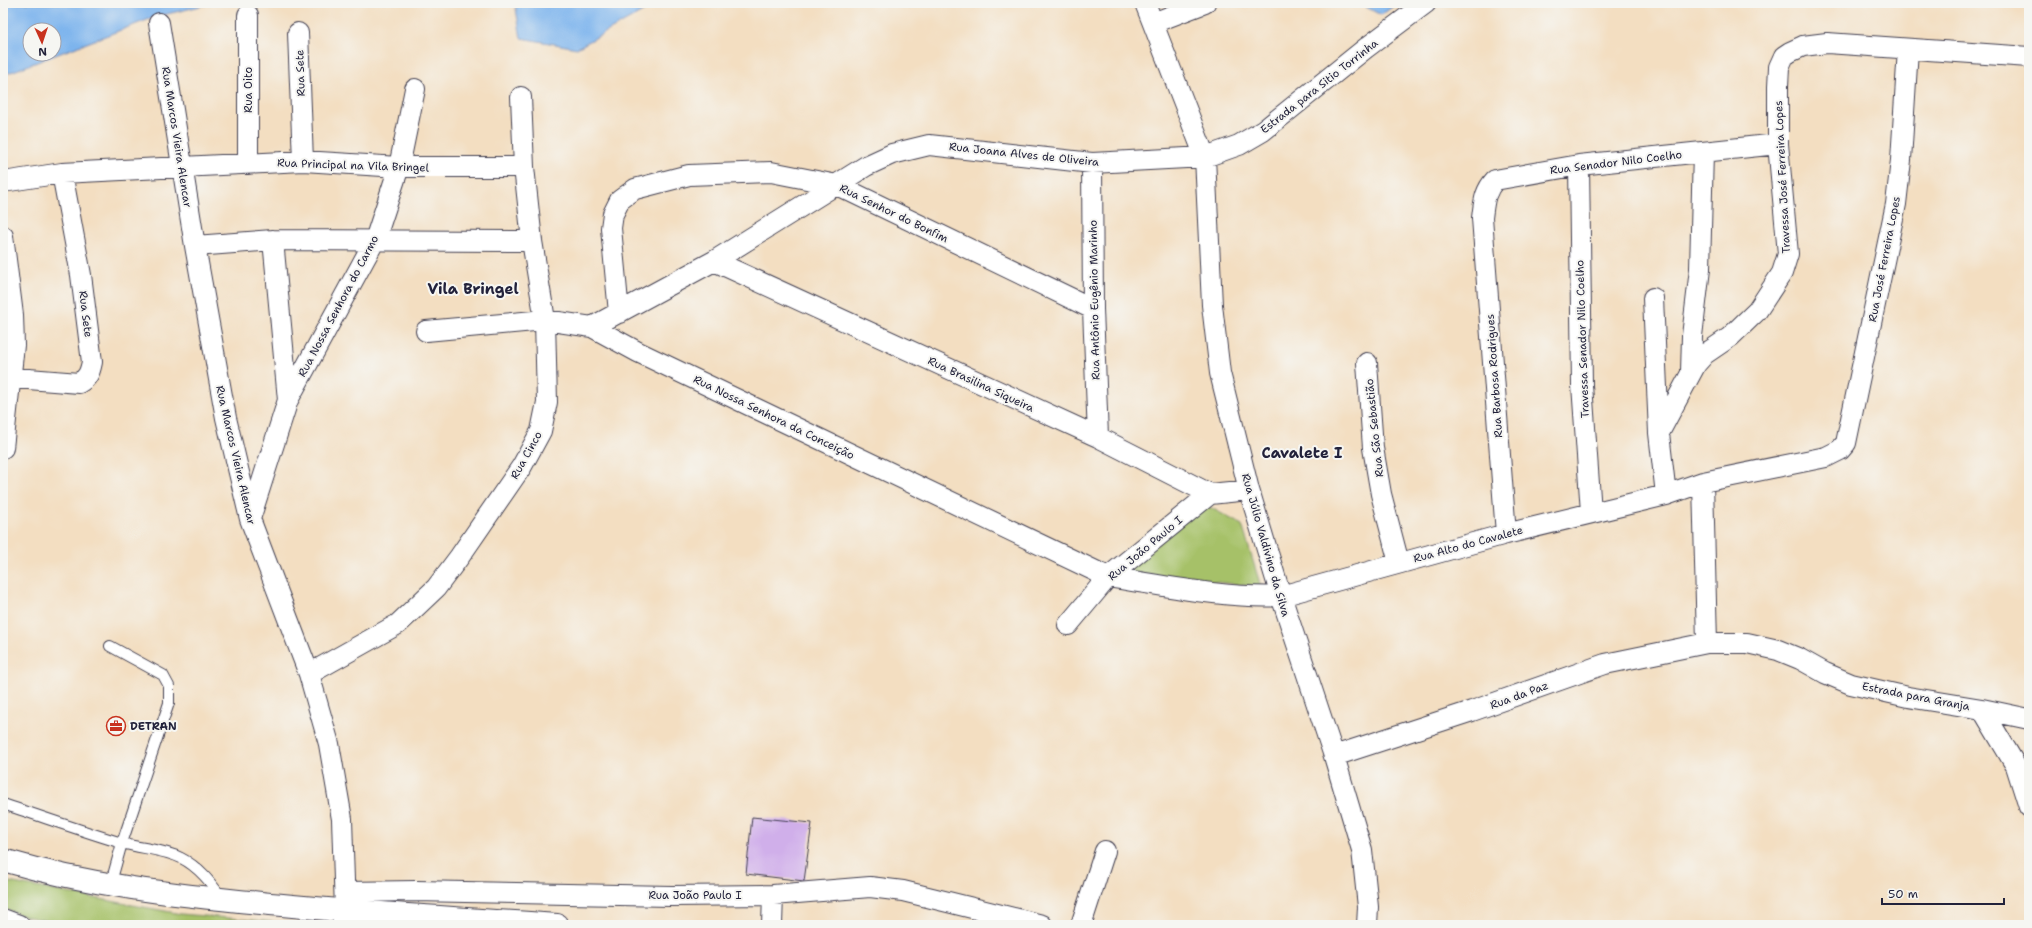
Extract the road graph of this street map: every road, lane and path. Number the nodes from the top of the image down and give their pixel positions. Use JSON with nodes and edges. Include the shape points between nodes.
{"nodes":[{"id":1,"x":1145,"y":3,"type":"edge"},
{"id":2,"x":1205,"y":3,"type":"edge"},
{"id":3,"x":1426,"y":3,"type":"edge"},
{"id":4,"x":248,"y":15,"type":"dead end"},
{"id":5,"x":159,"y":23,"type":"dead end"},
{"id":6,"x":1153,"y":24,"type":"junction"},
{"id":7,"x":298,"y":33,"type":"dead end"},
{"id":8,"x":1908,"y":49,"type":"junction"},
{"id":9,"x":2029,"y":57,"type":"edge"},
{"id":10,"x":415,"y":90,"type":"dead end"},
{"id":11,"x":521,"y":97,"type":"dead end"},
{"id":12,"x":1778,"y":144,"type":"junction"},
{"id":13,"x":1703,"y":152,"type":"junction"},
{"id":14,"x":1205,"y":157,"type":"junction"},
{"id":15,"x":303,"y":161,"type":"junction"},
{"id":16,"x":1092,"y":162,"type":"junction"},
{"id":17,"x":248,"y":164,"type":"junction"},
{"id":18,"x":1579,"y":165,"type":"junction"},
{"id":19,"x":524,"y":167,"type":"junction"},
{"id":20,"x":182,"y":168,"type":"junction"},
{"id":21,"x":399,"y":168,"type":"junction"},
{"id":22,"x":62,"y":174,"type":"junction"},
{"id":23,"x":3,"y":182,"type":"edge"},
{"id":24,"x":837,"y":185,"type":"junction"},
{"id":25,"x":1482,"y":218,"type":"joint"},
{"id":26,"x":3,"y":236,"type":"edge"},
{"id":27,"x":273,"y":240,"type":"junction"},
{"id":28,"x":375,"y":240,"type":"junction"},
{"id":29,"x":532,"y":241,"type":"junction"},
{"id":30,"x":195,"y":246,"type":"junction"},
{"id":31,"x":714,"y":261,"type":"junction"},
{"id":32,"x":1653,"y":298,"type":"dead end"},
{"id":33,"x":1092,"y":309,"type":"junction"},
{"id":34,"x":619,"y":313,"type":"junction"},
{"id":35,"x":545,"y":320,"type":"junction"},
{"id":36,"x":592,"y":327,"type":"junction"},
{"id":37,"x":426,"y":331,"type":"dead end"},
{"id":38,"x":1367,"y":363,"type":"dead end"},
{"id":39,"x":1691,"y":372,"type":"junction"},
{"id":40,"x":7,"y":378,"type":"edge"},
{"id":41,"x":288,"y":400,"type":"junction"},
{"id":42,"x":1659,"y":433,"type":"junction"},
{"id":43,"x":1098,"y":438,"type":"junction"},
{"id":44,"x":3,"y":448,"type":"edge"},
{"id":45,"x":1826,"y":457,"type":"joint"},
{"id":46,"x":1703,"y":482,"type":"junction"},
{"id":47,"x":1249,"y":490,"type":"junction"},
{"id":48,"x":1210,"y":494,"type":"junction"},
{"id":49,"x":1666,"y":495,"type":"junction"},
{"id":50,"x":1591,"y":512,"type":"junction"},
{"id":51,"x":250,"y":519,"type":"junction"},
{"id":52,"x":1506,"y":534,"type":"junction"},
{"id":53,"x":1399,"y":563,"type":"junction"},
{"id":54,"x":1108,"y":577,"type":"junction"},
{"id":55,"x":1281,"y":596,"type":"junction"},
{"id":56,"x":1068,"y":625,"type":"dead end"},
{"id":57,"x":1707,"y":643,"type":"junction"},
{"id":58,"x":110,"y":646,"type":"dead end"},
{"id":59,"x":309,"y":674,"type":"junction"},
{"id":60,"x":1982,"y":709,"type":"junction"},
{"id":61,"x":2029,"y":719,"type":"edge"},
{"id":62,"x":1334,"y":756,"type":"junction"},
{"id":63,"x":3,"y":804,"type":"edge"},
{"id":64,"x":2029,"y":807,"type":"edge"},
{"id":65,"x":122,"y":843,"type":"junction"},
{"id":66,"x":1105,"y":851,"type":"dead end"},
{"id":67,"x":3,"y":860,"type":"edge"},
{"id":68,"x":110,"y":886,"type":"junction"},
{"id":69,"x":773,"y":895,"type":"junction"},
{"id":70,"x":223,"y":900,"type":"junction"},
{"id":71,"x":342,"y":915,"type":"edge"},
{"id":72,"x":3,"y":919,"type":"edge"},
{"id":73,"x":19,"y":925,"type":"edge"},
{"id":74,"x":557,"y":925,"type":"edge"},
{"id":75,"x":772,"y":925,"type":"edge"},
{"id":76,"x":1042,"y":925,"type":"edge"},
{"id":77,"x":1081,"y":925,"type":"edge"},
{"id":78,"x":1367,"y":925,"type":"edge"}],
"edges":[{"from":1,"to":6,"type":"street","name":"Rua Júlio Valdivino da Silva"},
{"from":2,"to":6,"type":"street"},
{"from":3,"to":14,"type":"street","name":"Estrada para Sitio Torrinha","via":[[1263,131],[1239,145]]},
{"from":4,"to":17,"type":"street","name":"Rua Oito"},
{"from":5,"to":20,"type":"street","name":"Rua Marcos Vieira Alencar"},
{"from":6,"to":14,"type":"street","name":"Rua Júlio Valdivino da Silva"},
{"from":7,"to":15,"type":"street","name":"Rua Sete"},
{"from":8,"to":9,"type":"street"},
{"from":8,"to":12,"type":"street","name":"Travessa José Ferreira Lopes","via":[[1827,42],[1803,46],[1784,56],[1779,67]]},
{"from":8,"to":45,"type":"street","name":"Rua José Ferreira Lopes","via":[[1896,204],[1846,443],[1840,450]]},
{"from":10,"to":21,"type":"street","name":"Rua Nossa Senhora do Carmo"},
{"from":11,"to":19,"type":"street","name":"Rua Cinco"},
{"from":12,"to":13,"type":"street","name":"Rua Senador Nilo Coelho"},
{"from":12,"to":39,"type":"street","name":"Travessa José Ferreira Lopes","via":[[1788,254],[1782,273],[1757,311],[1730,337],[1706,354]]},
{"from":13,"to":18,"type":"street","name":"Rua Senador Nilo Coelho"},
{"from":13,"to":39,"type":"street","via":[[1700,269],[1692,336]]},
{"from":14,"to":16,"type":"street","name":"Rua Joana Alves de Oliveira"},
{"from":14,"to":47,"type":"street","name":"Rua Júlio Valdivino da Silva","via":[[1212,305],[1220,373]]},
{"from":15,"to":17,"type":"street","name":"Rua Principal na Vila Bringel"},
{"from":15,"to":21,"type":"street","name":"Rua Principal na Vila Bringel"},
{"from":16,"to":24,"type":"street","name":"Rua Joana Alves de Oliveira","via":[[929,144],[892,154],[866,166]]},
{"from":16,"to":33,"type":"street","name":"Rua Antônio Eugênio Marinho"},
{"from":17,"to":20,"type":"street","name":"Rua Principal na Vila Bringel"},
{"from":18,"to":25,"type":"street","name":"Rua Senador Nilo Coelho","via":[[1495,180],[1486,194]]},
{"from":18,"to":50,"type":"street","name":"Travessa Senador Nilo Coelho","via":[[1582,385]]},
{"from":19,"to":21,"type":"street","name":"Rua Principal na Vila Bringel"},
{"from":19,"to":29,"type":"street","name":"Rua Cinco"},
{"from":20,"to":22,"type":"street","name":"Rua Principal na Vila Bringel"},
{"from":20,"to":30,"type":"street","name":"Rua Marcos Vieira Alencar"},
{"from":21,"to":28,"type":"street","name":"Rua Nossa Senhora do Carmo"},
{"from":22,"to":23,"type":"street","name":"Rua Principal na Vila Bringel"},
{"from":22,"to":40,"type":"street","name":"Rua Sete","via":[[81,275],[92,362],[90,372],[86,379],[79,383]]},
{"from":24,"to":31,"type":"street","name":"Rua Joana Alves de Oliveira"},
{"from":24,"to":33,"type":"street","name":"Rua Senhor do Bonfim"},
{"from":24,"to":34,"type":"street","name":"Rua Senhor do Bonfim","via":[[771,172],[689,175],[635,189],[620,200],[613,214],[611,228]]},
{"from":25,"to":52,"type":"street","name":"Rua Barbosa Rodrigues"},
{"from":26,"to":40,"type":"street","via":[[13,315],[14,345]]},
{"from":27,"to":28,"type":"street"},
{"from":27,"to":30,"type":"street"},
{"from":27,"to":41,"type":"street"},
{"from":28,"to":29,"type":"street"},
{"from":28,"to":41,"type":"street","name":"Rua Nossa Senhora do Carmo"},
{"from":29,"to":35,"type":"street","name":"Rua Cinco"},
{"from":30,"to":51,"type":"street","name":"Rua Marcos Vieira Alencar","via":[[226,418]]},
{"from":31,"to":34,"type":"street","name":"Rua Joana Alves de Oliveira"},
{"from":31,"to":43,"type":"street","name":"Rua Brasilina Siqueira"},
{"from":32,"to":42,"type":"street"},
{"from":33,"to":43,"type":"street","name":"Rua Antônio Eugênio Marinho"},
{"from":34,"to":36,"type":"street","name":"Rua Joana Alves de Oliveira"},
{"from":35,"to":36,"type":"street","name":"Rua Nossa Senhora da Conceição"},
{"from":35,"to":37,"type":"street","name":"Rua Nossa Senhora da Conceição"},
{"from":35,"to":59,"type":"street","name":"Rua Cinco","via":[[547,402],[541,431],[522,466],[436,588],[398,624]]},
{"from":36,"to":54,"type":"street","name":"Rua Nossa Senhora da Conceição","via":[[638,352]]},
{"from":38,"to":53,"type":"street","name":"Rua São Sebastião","via":[[1373,448],[1381,494]]},
{"from":39,"to":42,"type":"street","name":"Travessa José Ferreira Lopes"},
{"from":40,"to":44,"type":"street"},
{"from":41,"to":51,"type":"street","name":"Rua Nossa Senhora do Carmo"},
{"from":42,"to":49,"type":"street"},
{"from":43,"to":48,"type":"street","name":"Rua Brasilina Siqueira"},
{"from":45,"to":46,"type":"street","name":"Rua Alto do Cavalete"},
{"from":46,"to":49,"type":"street","name":"Rua Alto do Cavalete"},
{"from":46,"to":57,"type":"street"},
{"from":47,"to":48,"type":"street"},
{"from":47,"to":55,"type":"street","name":"Rua Júlio Valdivino da Silva"},
{"from":48,"to":54,"type":"street","name":"Rua João Paulo I"},
{"from":49,"to":50,"type":"street","name":"Rua Alto do Cavalete"},
{"from":50,"to":52,"type":"street","name":"Rua Alto do Cavalete"},
{"from":51,"to":59,"type":"street","name":"Rua Marcos Vieira Alencar"},
{"from":52,"to":53,"type":"street","name":"Rua Alto do Cavalete"},
{"from":53,"to":55,"type":"street","name":"Rua Alto do Cavalete"},
{"from":54,"to":55,"type":"street","name":"Rua Alto do Cavalete","via":[[1190,590]]},
{"from":54,"to":56,"type":"street","name":"Rua João Paulo I"},
{"from":55,"to":62,"type":"street","name":"Rua Júlio Valdivino da Silva"},
{"from":57,"to":60,"type":"street","name":"Estrada para Granja","via":[[1747,643],[1778,650],[1851,684],[1908,697]]},
{"from":57,"to":62,"type":"street","name":"Rua da Paz","via":[[1604,664],[1472,712]]},
{"from":58,"to":65,"type":"lane","via":[[163,675],[169,686],[169,703]]},
{"from":59,"to":71,"type":"street","name":"Rua Marcos Vieira Alencar","via":[[329,744],[342,819]]},
{"from":60,"to":61,"type":"street","name":"Estrada para Granja"},
{"from":60,"to":64,"type":"street","via":[[2016,766]]},
{"from":62,"to":78,"type":"street","name":"Rua Júlio Valdivino da Silva","via":[[1362,850],[1368,907]]},
{"from":63,"to":65,"type":"lane"},
{"from":65,"to":68,"type":"lane"},
{"from":65,"to":70,"type":"lane","via":[[143,849],[161,850],[182,858],[208,878]]},
{"from":66,"to":77,"type":"street"},
{"from":67,"to":68,"type":"highway","via":[[45,873]]},
{"from":68,"to":70,"type":"highway"},
{"from":69,"to":71,"type":"street","name":"Rua João Paulo I","via":[[671,896],[416,891]]},
{"from":69,"to":75,"type":"street"},
{"from":69,"to":76,"type":"street","name":"Rua João Paulo I","via":[[870,887],[903,891]]},
{"from":70,"to":71,"type":"highway"},
{"from":71,"to":74,"type":"highway"},
{"from":72,"to":73,"type":"street"}]}
